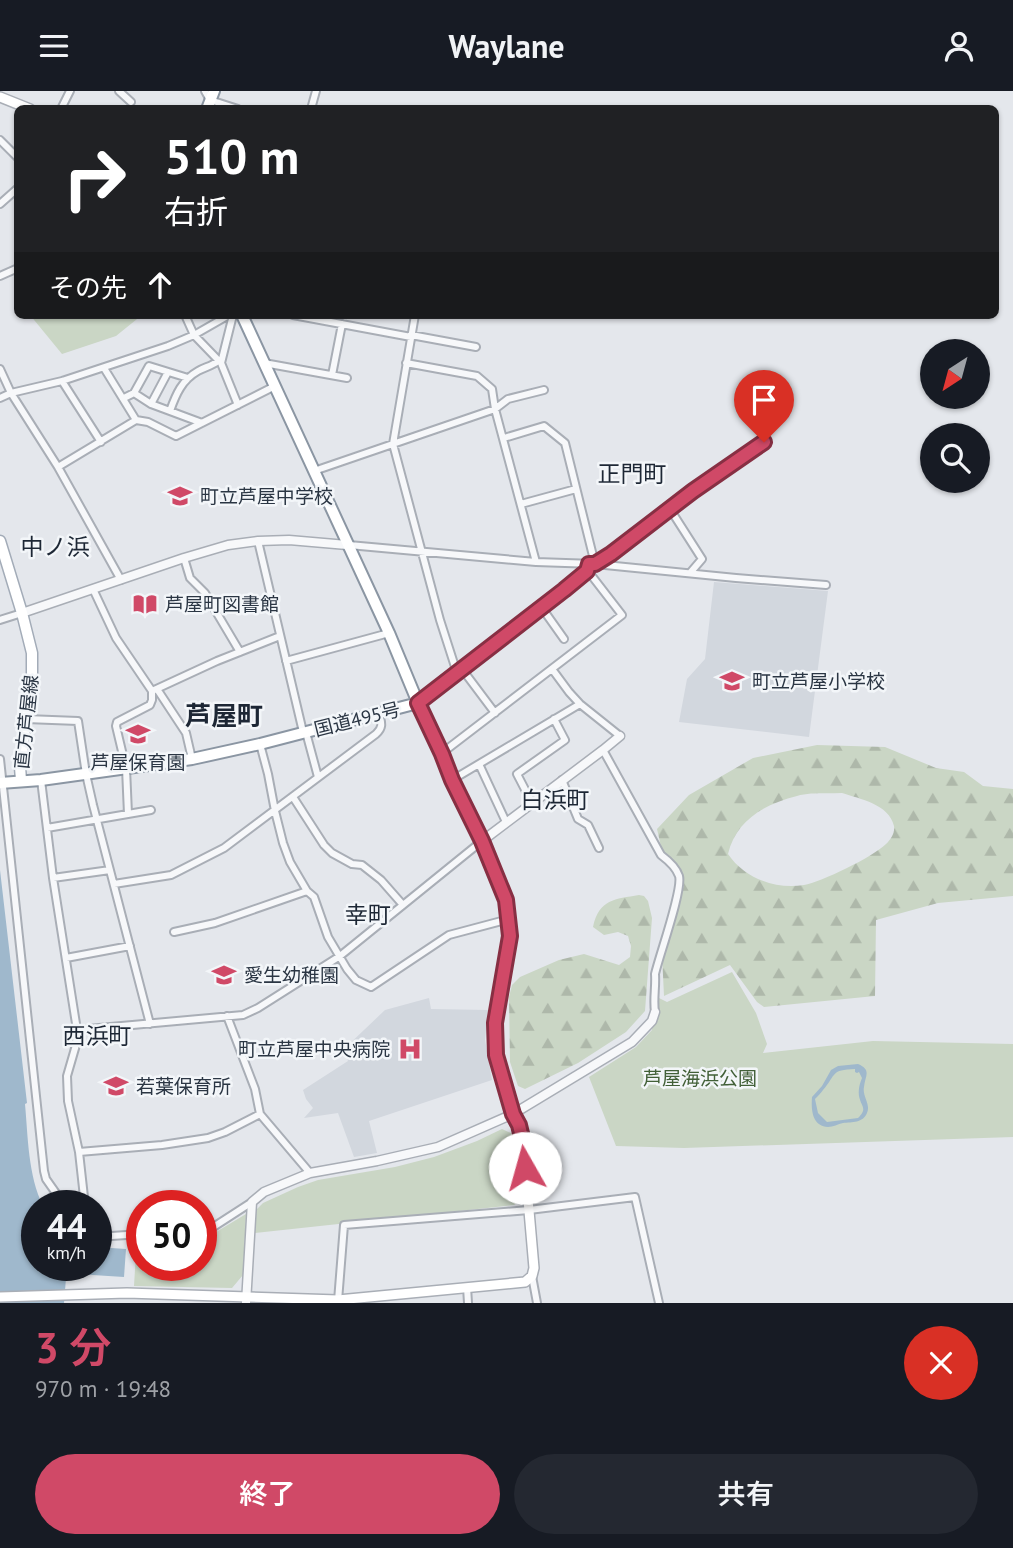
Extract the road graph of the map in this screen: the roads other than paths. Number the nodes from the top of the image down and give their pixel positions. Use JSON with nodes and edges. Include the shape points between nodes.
{"nodes":[{"id":1,"x":119,"y":91,"type":"edge"},
{"id":2,"x":0,"y":97,"type":"edge"},
{"id":3,"x":209,"y":98,"type":"edge"},
{"id":4,"x":131,"y":102,"type":"dead end"},
{"id":5,"x":20,"y":105,"type":"edge"},
{"id":6,"x":227,"y":105,"type":"edge"},
{"id":7,"x":14,"y":192,"type":"edge"},
{"id":8,"x":0,"y":204,"type":"edge"},
{"id":9,"x":187,"y":319,"type":"edge"},
{"id":10,"x":224,"y":319,"type":"edge"},
{"id":11,"x":230,"y":319,"type":"edge"},
{"id":12,"x":244,"y":319,"type":"edge"},
{"id":13,"x":315,"y":319,"type":"edge"},
{"id":14,"x":414,"y":319,"type":"edge"},
{"id":15,"x":342,"y":324,"type":"junction"},
{"id":16,"x":194,"y":335,"type":"junction"},
{"id":17,"x":411,"y":336,"type":"junction"},
{"id":18,"x":476,"y":347,"type":"dead end"},
{"id":19,"x":219,"y":362,"type":"junction"},
{"id":20,"x":264,"y":363,"type":"junction"},
{"id":21,"x":406,"y":363,"type":"junction"},
{"id":22,"x":104,"y":368,"type":"junction"},
{"id":23,"x":0,"y":369,"type":"edge"},
{"id":24,"x":167,"y":372,"type":"junction"},
{"id":25,"x":332,"y":376,"type":"junction"},
{"id":26,"x":188,"y":378,"type":"junction"},
{"id":27,"x":347,"y":378,"type":"dead end"},
{"id":28,"x":62,"y":381,"type":"junction"},
{"id":29,"x":275,"y":386,"type":"junction"},
{"id":30,"x":544,"y":390,"type":"dead end"},
{"id":31,"x":11,"y":393,"type":"junction"},
{"id":32,"x":134,"y":393,"type":"junction"},
{"id":33,"x":0,"y":398,"type":"edge"},
{"id":34,"x":124,"y":398,"type":"junction"},
{"id":35,"x":151,"y":404,"type":"junction"},
{"id":36,"x":238,"y":405,"type":"junction"},
{"id":37,"x":495,"y":409,"type":"junction"},
{"id":38,"x":170,"y":411,"type":"junction"},
{"id":39,"x":136,"y":420,"type":"junction"},
{"id":40,"x":202,"y":423,"type":"junction"},
{"id":41,"x":504,"y":438,"type":"junction"},
{"id":42,"x":101,"y":442,"type":"junction"},
{"id":43,"x":764,"y":442,"type":"dead end"},
{"id":44,"x":393,"y":444,"type":"junction"},
{"id":45,"x":58,"y":467,"type":"junction"},
{"id":46,"x":314,"y":471,"type":"junction"},
{"id":47,"x":576,"y":489,"type":"junction"},
{"id":48,"x":521,"y":504,"type":"junction"},
{"id":49,"x":670,"y":509,"type":"junction"},
{"id":50,"x":0,"y":541,"type":"edge"},
{"id":51,"x":258,"y":541,"type":"junction"},
{"id":52,"x":347,"y":545,"type":"junction"},
{"id":53,"x":422,"y":552,"type":"junction"},
{"id":54,"x":184,"y":558,"type":"junction"},
{"id":55,"x":536,"y":562,"type":"junction"},
{"id":56,"x":591,"y":567,"type":"junction"},
{"id":57,"x":690,"y":573,"type":"junction"},
{"id":58,"x":121,"y":580,"type":"junction"},
{"id":59,"x":826,"y":585,"type":"dead end"},
{"id":60,"x":93,"y":589,"type":"junction"},
{"id":61,"x":542,"y":608,"type":"junction"},
{"id":62,"x":22,"y":613,"type":"junction"},
{"id":63,"x":0,"y":620,"type":"edge"},
{"id":64,"x":388,"y":633,"type":"junction"},
{"id":65,"x":280,"y":636,"type":"junction"},
{"id":66,"x":564,"y":639,"type":"dead end"},
{"id":67,"x":240,"y":652,"type":"junction"},
{"id":68,"x":286,"y":661,"type":"junction"},
{"id":69,"x":552,"y":669,"type":"junction"},
{"id":70,"x":459,"y":671,"type":"junction"},
{"id":71,"x":155,"y":690,"type":"junction"},
{"id":72,"x":418,"y":703,"type":"junction"},
{"id":73,"x":580,"y":704,"type":"junction"},
{"id":74,"x":379,"y":713,"type":"junction"},
{"id":75,"x":495,"y":713,"type":"junction"},
{"id":76,"x":26,"y":719,"type":"junction"},
{"id":77,"x":554,"y":719,"type":"junction"},
{"id":78,"x":303,"y":732,"type":"junction"},
{"id":79,"x":620,"y":736,"type":"joint"},
{"id":80,"x":260,"y":744,"type":"junction"},
{"id":81,"x":603,"y":750,"type":"junction"},
{"id":82,"x":442,"y":754,"type":"junction"},
{"id":83,"x":0,"y":759,"type":"edge"},
{"id":84,"x":191,"y":759,"type":"junction"},
{"id":85,"x":479,"y":764,"type":"junction"},
{"id":86,"x":126,"y":768,"type":"junction"},
{"id":87,"x":86,"y":773,"type":"junction"},
{"id":88,"x":318,"y":777,"type":"junction"},
{"id":89,"x":21,"y":780,"type":"junction"},
{"id":90,"x":41,"y":780,"type":"junction"},
{"id":91,"x":452,"y":780,"type":"junction"},
{"id":92,"x":562,"y":780,"type":"junction"},
{"id":93,"x":1,"y":782,"type":"edge"},
{"id":94,"x":293,"y":797,"type":"junction"},
{"id":95,"x":532,"y":803,"type":"junction"},
{"id":96,"x":151,"y":810,"type":"dead end"},
{"id":97,"x":275,"y":811,"type":"junction"},
{"id":98,"x":128,"y":814,"type":"junction"},
{"id":99,"x":97,"y":821,"type":"junction"},
{"id":100,"x":506,"y":822,"type":"junction"},
{"id":101,"x":47,"y":828,"type":"junction"},
{"id":102,"x":482,"y":841,"type":"junction"},
{"id":103,"x":599,"y":848,"type":"dead end"},
{"id":104,"x":110,"y":870,"type":"junction"},
{"id":105,"x":53,"y":879,"type":"junction"},
{"id":106,"x":114,"y":884,"type":"junction"},
{"id":107,"x":307,"y":891,"type":"junction"},
{"id":108,"x":404,"y":905,"type":"junction"},
{"id":109,"x":509,"y":919,"type":"junction"},
{"id":110,"x":174,"y":932,"type":"dead end"},
{"id":111,"x":130,"y":946,"type":"junction"},
{"id":112,"x":340,"y":956,"type":"junction"},
{"id":113,"x":66,"y":958,"type":"junction"},
{"id":114,"x":655,"y":1012,"type":"joint"},
{"id":115,"x":227,"y":1016,"type":"junction"},
{"id":116,"x":150,"y":1024,"type":"junction"},
{"id":117,"x":77,"y":1030,"type":"junction"},
{"id":118,"x":260,"y":1114,"type":"junction"},
{"id":119,"x":513,"y":1114,"type":"junction"},
{"id":120,"x":79,"y":1152,"type":"junction"},
{"id":121,"x":310,"y":1173,"type":"junction"},
{"id":122,"x":54,"y":1190,"type":"edge"},
{"id":123,"x":83,"y":1190,"type":"edge"},
{"id":124,"x":252,"y":1202,"type":"junction"},
{"id":125,"x":529,"y":1210,"type":"junction"},
{"id":126,"x":217,"y":1225,"type":"edge"},
{"id":127,"x":532,"y":1276,"type":"junction"},
{"id":128,"x":467,"y":1287,"type":"junction"},
{"id":129,"x":0,"y":1297,"type":"edge"},
{"id":130,"x":400,"y":1298,"type":"edge"},
{"id":131,"x":246,"y":1299,"type":"edge"},
{"id":132,"x":338,"y":1301,"type":"edge"},
{"id":133,"x":468,"y":1303,"type":"edge"},
{"id":134,"x":537,"y":1303,"type":"edge"},
{"id":135,"x":659,"y":1303,"type":"edge"}],
"edges":[{"from":1,"to":4,"type":"street"},
{"from":2,"to":5,"type":"main road"},
{"from":3,"to":6,"type":"street"},
{"from":7,"to":8,"type":"street"},
{"from":9,"to":16,"type":"street"},
{"from":10,"to":16,"type":"street"},
{"from":11,"to":19,"type":"street"},
{"from":12,"to":20,"type":"highway","name":"国道495号"},
{"from":13,"to":15,"type":"street"},
{"from":14,"to":17,"type":"street"},
{"from":15,"to":17,"type":"street"},
{"from":15,"to":25,"type":"street"},
{"from":16,"to":19,"type":"street"},
{"from":16,"to":22,"type":"street"},
{"from":17,"to":18,"type":"street"},
{"from":17,"to":21,"type":"street"},
{"from":19,"to":26,"type":"street"},
{"from":19,"to":36,"type":"street"},
{"from":20,"to":25,"type":"street"},
{"from":20,"to":29,"type":"highway","name":"国道495号"},
{"from":21,"to":37,"type":"street","via":[[477,376],[492,389]]},
{"from":21,"to":44,"type":"street"},
{"from":22,"to":28,"type":"street"},
{"from":22,"to":34,"type":"street"},
{"from":23,"to":31,"type":"street"},
{"from":24,"to":26,"type":"street"},
{"from":24,"to":32,"type":"street","via":[[149,366]]},
{"from":24,"to":35,"type":"street"},
{"from":25,"to":27,"type":"street"},
{"from":26,"to":38,"type":"street"},
{"from":28,"to":31,"type":"street"},
{"from":28,"to":42,"type":"street"},
{"from":29,"to":36,"type":"street"},
{"from":29,"to":46,"type":"highway","name":"国道495号"},
{"from":30,"to":37,"type":"street","via":[[508,400]]},
{"from":31,"to":33,"type":"street"},
{"from":31,"to":45,"type":"street"},
{"from":32,"to":34,"type":"street"},
{"from":32,"to":35,"type":"street"},
{"from":34,"to":39,"type":"street"},
{"from":35,"to":38,"type":"street"},
{"from":36,"to":40,"type":"street"},
{"from":37,"to":41,"type":"street"},
{"from":37,"to":44,"type":"street"},
{"from":38,"to":40,"type":"street"},
{"from":39,"to":40,"type":"street","via":[[176,436]]},
{"from":39,"to":42,"type":"street"},
{"from":41,"to":47,"type":"street","via":[[544,426],[565,443]]},
{"from":41,"to":48,"type":"street"},
{"from":42,"to":45,"type":"street"},
{"from":43,"to":49,"type":"street"},
{"from":44,"to":46,"type":"street"},
{"from":44,"to":53,"type":"street"},
{"from":45,"to":58,"type":"street"},
{"from":46,"to":52,"type":"highway","name":"国道495号"},
{"from":47,"to":48,"type":"street"},
{"from":47,"to":56,"type":"street"},
{"from":48,"to":55,"type":"street"},
{"from":49,"to":56,"type":"street"},
{"from":49,"to":57,"type":"street","via":[[702,559]]},
{"from":50,"to":62,"type":"main road","name":"直方芦屋線"},
{"from":51,"to":52,"type":"street"},
{"from":51,"to":54,"type":"street"},
{"from":51,"to":65,"type":"street"},
{"from":52,"to":53,"type":"street"},
{"from":52,"to":64,"type":"highway","name":"国道495号"},
{"from":53,"to":55,"type":"street"},
{"from":53,"to":70,"type":"street"},
{"from":54,"to":58,"type":"street"},
{"from":54,"to":67,"type":"street","via":[[190,578],[205,593]]},
{"from":55,"to":56,"type":"street"},
{"from":56,"to":57,"type":"street"},
{"from":56,"to":61,"type":"street"},
{"from":56,"to":69,"type":"street","via":[[622,615]]},
{"from":57,"to":59,"type":"street"},
{"from":58,"to":60,"type":"street"},
{"from":60,"to":62,"type":"street"},
{"from":60,"to":71,"type":"street","via":[[116,638]]},
{"from":61,"to":66,"type":"street"},
{"from":61,"to":70,"type":"street"},
{"from":62,"to":63,"type":"street"},
{"from":62,"to":76,"type":"main road","name":"直方芦屋線","via":[[32,653]]},
{"from":64,"to":68,"type":"street"},
{"from":64,"to":72,"type":"highway","name":"国道495号"},
{"from":65,"to":67,"type":"street"},
{"from":65,"to":68,"type":"street"},
{"from":67,"to":71,"type":"street"},
{"from":68,"to":78,"type":"street"},
{"from":69,"to":73,"type":"street"},
{"from":69,"to":75,"type":"street"},
{"from":70,"to":72,"type":"street"},
{"from":70,"to":75,"type":"street"},
{"from":71,"to":84,"type":"street","via":[[186,733]]},
{"from":71,"to":86,"type":"street","via":[[150,705],[117,722]]},
{"from":72,"to":74,"type":"highway","name":"国道495号"},
{"from":72,"to":82,"type":"main road"},
{"from":73,"to":77,"type":"street"},
{"from":73,"to":79,"type":"street"},
{"from":74,"to":78,"type":"highway","name":"国道495号"},
{"from":74,"to":88,"type":"street","via":[[381,729]]},
{"from":75,"to":82,"type":"street"},
{"from":76,"to":87,"type":"street","via":[[78,722]]},
{"from":76,"to":89,"type":"main road","name":"直方芦屋線"},
{"from":77,"to":85,"type":"street"},
{"from":77,"to":95,"type":"street","via":[[565,740],[517,774]]},
{"from":78,"to":80,"type":"highway","name":"国道495号"},
{"from":78,"to":88,"type":"street"},
{"from":79,"to":81,"type":"street"},
{"from":80,"to":84,"type":"highway","name":"国道495号"},
{"from":80,"to":97,"type":"street"},
{"from":81,"to":92,"type":"street"},
{"from":81,"to":114,"type":"street","via":[[680,879],[655,974]]},
{"from":82,"to":91,"type":"main road"},
{"from":83,"to":93,"type":"street"},
{"from":84,"to":86,"type":"highway","name":"国道495号"},
{"from":85,"to":91,"type":"street"},
{"from":85,"to":100,"type":"street"},
{"from":86,"to":87,"type":"highway","name":"国道495号"},
{"from":86,"to":98,"type":"street"},
{"from":87,"to":90,"type":"highway","name":"国道495号"},
{"from":87,"to":99,"type":"street"},
{"from":88,"to":94,"type":"street"},
{"from":89,"to":90,"type":"highway","name":"国道495号"},
{"from":89,"to":93,"type":"highway","name":"国道495号"},
{"from":90,"to":101,"type":"street"},
{"from":91,"to":102,"type":"main road"},
{"from":92,"to":95,"type":"street"},
{"from":92,"to":103,"type":"street","via":[[578,819],[588,825]]},
{"from":93,"to":122,"type":"street","via":[[44,1171]]},
{"from":94,"to":97,"type":"street"},
{"from":94,"to":108,"type":"street","via":[[332,853],[362,865]]},
{"from":95,"to":100,"type":"street"},
{"from":96,"to":98,"type":"street"},
{"from":97,"to":106,"type":"street","via":[[224,848],[171,876]]},
{"from":97,"to":107,"type":"street","via":[[290,862]]},
{"from":98,"to":99,"type":"street"},
{"from":99,"to":101,"type":"street"},
{"from":99,"to":104,"type":"street"},
{"from":100,"to":102,"type":"street"},
{"from":101,"to":105,"type":"street"},
{"from":102,"to":108,"type":"street"},
{"from":102,"to":109,"type":"main road"},
{"from":104,"to":105,"type":"street"},
{"from":104,"to":106,"type":"street"},
{"from":105,"to":113,"type":"street"},
{"from":106,"to":111,"type":"street"},
{"from":107,"to":110,"type":"street"},
{"from":107,"to":112,"type":"street","via":[[314,897]]},
{"from":108,"to":112,"type":"street"},
{"from":109,"to":112,"type":"street","via":[[449,935],[371,987],[356,980]]},
{"from":109,"to":119,"type":"main road","via":[[495,1037]]},
{"from":111,"to":113,"type":"street"},
{"from":111,"to":116,"type":"street"},
{"from":112,"to":115,"type":"street","via":[[258,1008]]},
{"from":113,"to":117,"type":"street"},
{"from":114,"to":119,"type":"street","via":[[632,1042]]},
{"from":115,"to":116,"type":"street"},
{"from":115,"to":118,"type":"street","via":[[256,1089]]},
{"from":116,"to":117,"type":"street"},
{"from":117,"to":120,"type":"street","via":[[67,1076]]},
{"from":118,"to":120,"type":"street","via":[[208,1138]]},
{"from":118,"to":121,"type":"street"},
{"from":119,"to":121,"type":"street","via":[[438,1147]]},
{"from":119,"to":125,"type":"main road","via":[[523,1142]]},
{"from":120,"to":123,"type":"street"},
{"from":121,"to":124,"type":"street","via":[[264,1192]]},
{"from":124,"to":126,"type":"street"},
{"from":124,"to":131,"type":"street"},
{"from":125,"to":127,"type":"main road"},
{"from":125,"to":132,"type":"street","via":[[344,1226]]},
{"from":125,"to":135,"type":"street","via":[[635,1197]]},
{"from":127,"to":128,"type":"main road","via":[[525,1282]]},
{"from":127,"to":134,"type":"street"},
{"from":128,"to":130,"type":"main road"},
{"from":128,"to":133,"type":"street"},
{"from":129,"to":131,"type":"main road","via":[[127,1293]]},
{"from":130,"to":132,"type":"main road"},
{"from":131,"to":132,"type":"main road"}]}
